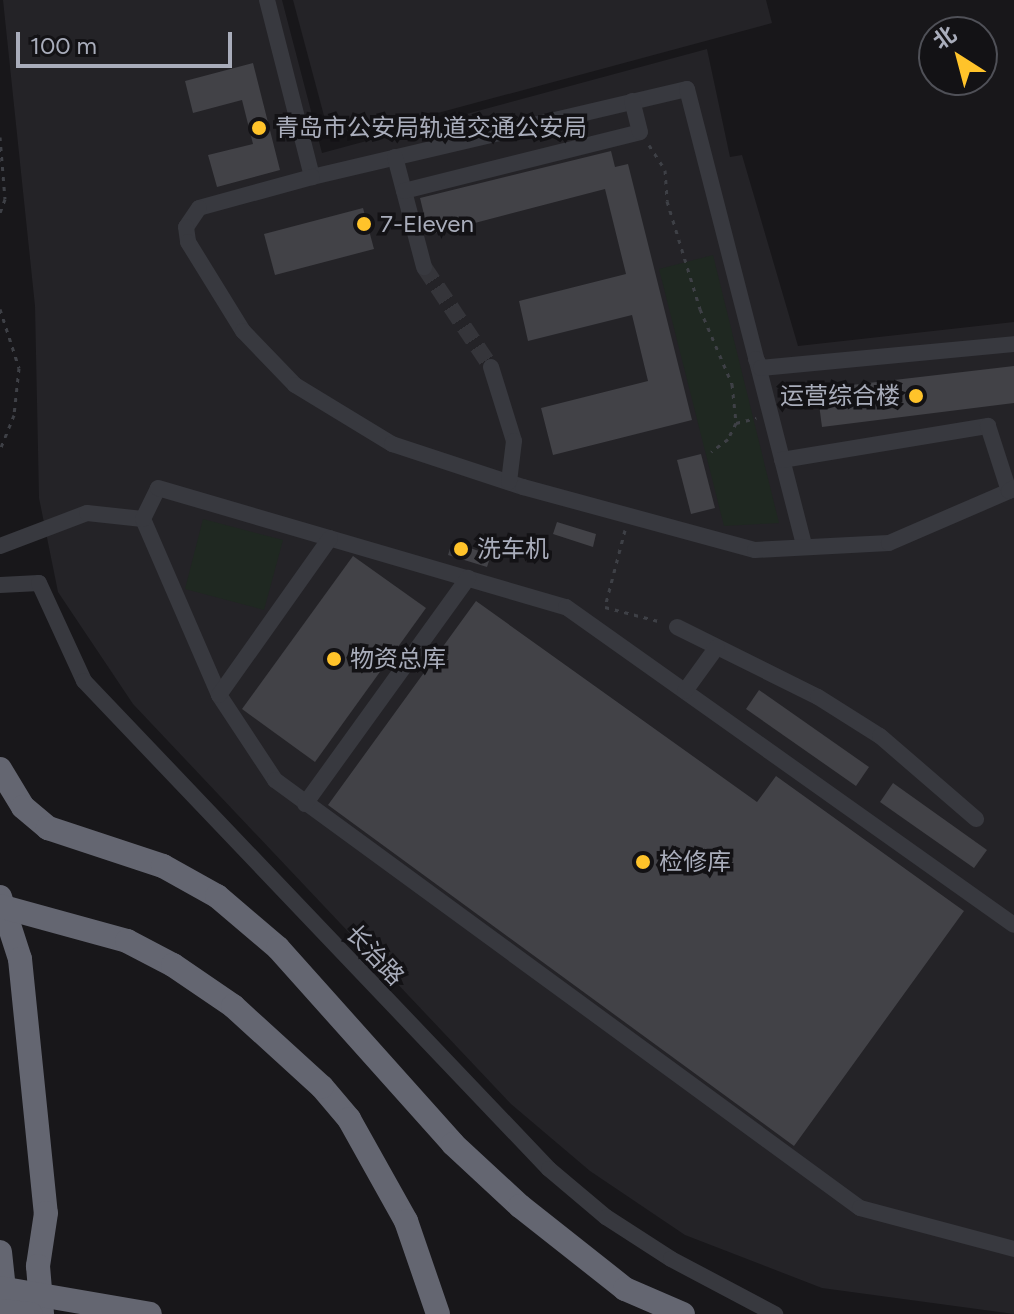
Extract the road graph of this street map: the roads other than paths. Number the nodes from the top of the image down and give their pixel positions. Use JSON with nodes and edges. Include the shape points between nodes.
{"nodes":[{"id":1,"x":267,"y":0,"type":"edge"},
{"id":2,"x":632,"y":101,"type":"junction"},
{"id":3,"x":395,"y":157,"type":"junction"},
{"id":4,"x":312,"y":177,"type":"junction"},
{"id":5,"x":404,"y":191,"type":"junction"},
{"id":6,"x":424,"y":267,"type":"tunnel mouth"},
{"id":7,"x":1014,"y":344,"type":"edge"},
{"id":8,"x":756,"y":359,"type":"junction"},
{"id":9,"x":491,"y":367,"type":"tunnel mouth"},
{"id":10,"x":782,"y":460,"type":"junction"},
{"id":11,"x":509,"y":482,"type":"junction"},
{"id":12,"x":1011,"y":490,"type":"edge"},
{"id":13,"x":143,"y":519,"type":"junction"},
{"id":14,"x":330,"y":538,"type":"junction"},
{"id":15,"x":0,"y":546,"type":"edge"},
{"id":16,"x":804,"y":546,"type":"junction"},
{"id":17,"x":468,"y":578,"type":"junction"},
{"id":18,"x":0,"y":585,"type":"edge"},
{"id":19,"x":677,"y":627,"type":"road end"},
{"id":20,"x":717,"y":647,"type":"junction"},
{"id":21,"x":685,"y":691,"type":"junction"},
{"id":22,"x":219,"y":695,"type":"junction"},
{"id":23,"x":0,"y":769,"type":"edge"},
{"id":24,"x":305,"y":804,"type":"junction"},
{"id":25,"x":976,"y":819,"type":"dead end"},
{"id":26,"x":0,"y":897,"type":"edge"},
{"id":27,"x":0,"y":906,"type":"edge"},
{"id":28,"x":1014,"y":925,"type":"edge"},
{"id":29,"x":1014,"y":1249,"type":"edge"},
{"id":30,"x":0,"y":1252,"type":"edge"},
{"id":31,"x":0,"y":1288,"type":"edge"},
{"id":32,"x":0,"y":1311,"type":"edge"},
{"id":33,"x":7,"y":1314,"type":"edge"},
{"id":34,"x":31,"y":1314,"type":"edge"},
{"id":35,"x":42,"y":1314,"type":"edge"},
{"id":36,"x":150,"y":1314,"type":"edge"},
{"id":37,"x":438,"y":1314,"type":"edge"},
{"id":38,"x":683,"y":1314,"type":"edge"},
{"id":39,"x":775,"y":1314,"type":"edge"}],
"edges":[{"from":1,"to":4,"type":"street"},
{"from":2,"to":3,"type":"street"},
{"from":2,"to":5,"type":"street","via":[[640,132]]},
{"from":2,"to":8,"type":"street","via":[[687,89]]},
{"from":3,"to":4,"type":"street"},
{"from":3,"to":5,"type":"street"},
{"from":4,"to":11,"type":"street","via":[[199,208],[186,227],[199,267],[243,331],[295,385],[392,444]]},
{"from":5,"to":6,"type":"street"},
{"from":7,"to":8,"type":"street","via":[[761,368]]},
{"from":8,"to":10,"type":"street"},
{"from":9,"to":11,"type":"street","via":[[514,441]]},
{"from":10,"to":12,"type":"street","via":[[988,426]]},
{"from":10,"to":16,"type":"street"},
{"from":11,"to":16,"type":"street","via":[[755,550]]},
{"from":12,"to":16,"type":"street","via":[[889,543]]},
{"from":13,"to":14,"type":"street","via":[[158,488]]},
{"from":13,"to":15,"type":"street","via":[[87,513]]},
{"from":13,"to":22,"type":"street"},
{"from":14,"to":17,"type":"street"},
{"from":14,"to":22,"type":"street"},
{"from":17,"to":21,"type":"street","via":[[566,607]]},
{"from":17,"to":24,"type":"street"},
{"from":18,"to":39,"type":"street","name":"长治路","via":[[39,583],[84,681],[549,1169],[606,1217],[671,1259]]},
{"from":19,"to":20,"type":"street"},
{"from":20,"to":21,"type":"street"},
{"from":20,"to":25,"type":"street","via":[[818,697],[880,736]]},
{"from":21,"to":28,"type":"street"},
{"from":22,"to":24,"type":"street","via":[[275,780]]},
{"from":23,"to":38,"type":"highway","via":[[23,807],[48,828],[163,866],[217,896],[278,948],[453,1144],[560,1240],[625,1289]]},
{"from":24,"to":29,"type":"street","via":[[860,1208]]},
{"from":26,"to":35,"type":"highway","via":[[20,959],[46,1213],[38,1266]]},
{"from":27,"to":37,"type":"highway","bridge":true,"via":[[127,941],[173,965],[244,1015],[322,1087],[349,1119],[399,1208]]},
{"from":30,"to":33,"type":"highway"},
{"from":31,"to":36,"type":"highway","bridge":true},
{"from":32,"to":34,"type":"highway","bridge":true}]}
